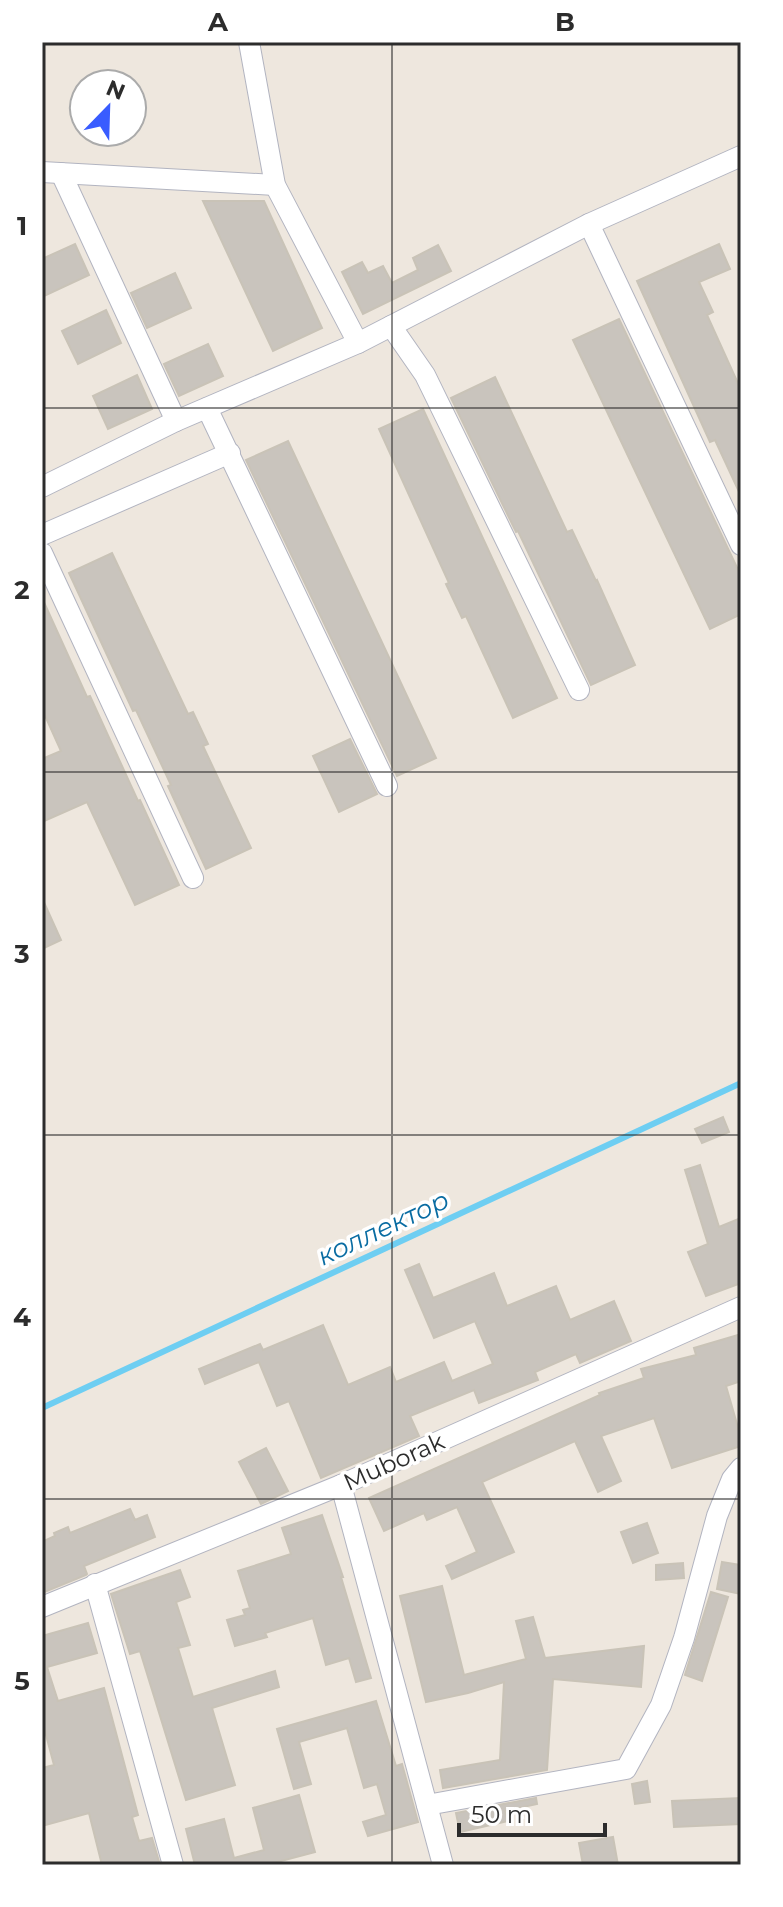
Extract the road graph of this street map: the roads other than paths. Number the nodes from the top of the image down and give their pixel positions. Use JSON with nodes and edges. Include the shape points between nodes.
{"nodes":[{"id":1,"x":249,"y":42,"type":"edge"},
{"id":2,"x":741,"y":156,"type":"edge"},
{"id":3,"x":52,"y":172,"type":"edge"},
{"id":4,"x":275,"y":185,"type":"junction"},
{"id":5,"x":589,"y":224,"type":"junction"},
{"id":6,"x":391,"y":326,"type":"junction"},
{"id":7,"x":358,"y":343,"type":"junction"},
{"id":8,"x":207,"y":408,"type":"junction"},
{"id":9,"x":176,"y":421,"type":"junction"},
{"id":10,"x":230,"y":453,"type":"junction"},
{"id":11,"x":42,"y":487,"type":"edge"},
{"id":12,"x":42,"y":535,"type":"edge"},
{"id":13,"x":741,"y":545,"type":"edge"},
{"id":14,"x":42,"y":553,"type":"edge"},
{"id":15,"x":579,"y":690,"type":"dead end"},
{"id":16,"x":387,"y":786,"type":"dead end"},
{"id":17,"x":193,"y":878,"type":"dead end"},
{"id":18,"x":741,"y":1307,"type":"edge"},
{"id":19,"x":741,"y":1468,"type":"edge"},
{"id":20,"x":341,"y":1485,"type":"junction"},
{"id":21,"x":95,"y":1584,"type":"junction"},
{"id":22,"x":42,"y":1607,"type":"edge"},
{"id":23,"x":427,"y":1805,"type":"junction"},
{"id":24,"x":173,"y":1865,"type":"edge"},
{"id":25,"x":443,"y":1865,"type":"edge"}],
"edges":[{"from":1,"to":4,"type":"street"},
{"from":2,"to":5,"type":"street"},
{"from":3,"to":4,"type":"street"},
{"from":3,"to":9,"type":"street"},
{"from":4,"to":7,"type":"street"},
{"from":5,"to":6,"type":"street"},
{"from":5,"to":13,"type":"street"},
{"from":6,"to":7,"type":"street"},
{"from":6,"to":15,"type":"street","via":[[425,375]]},
{"from":7,"to":8,"type":"street"},
{"from":8,"to":9,"type":"street"},
{"from":8,"to":10,"type":"street"},
{"from":9,"to":11,"type":"street"},
{"from":10,"to":12,"type":"street"},
{"from":10,"to":16,"type":"street"},
{"from":14,"to":17,"type":"street"},
{"from":18,"to":20,"type":"street","name":"Muborak"},
{"from":19,"to":23,"type":"street","via":[[717,1516],[661,1705],[626,1769]]},
{"from":20,"to":21,"type":"street","name":"Muborak"},
{"from":20,"to":23,"type":"street"},
{"from":21,"to":22,"type":"street","name":"Muborak"},
{"from":21,"to":24,"type":"street"},
{"from":23,"to":25,"type":"street"}]}
